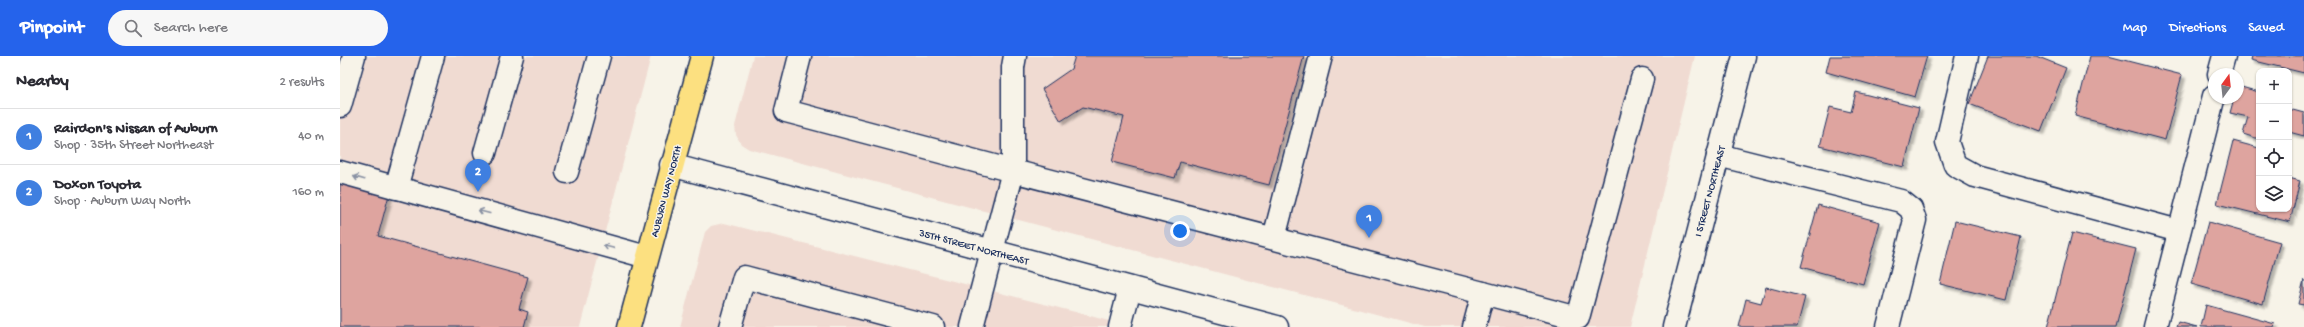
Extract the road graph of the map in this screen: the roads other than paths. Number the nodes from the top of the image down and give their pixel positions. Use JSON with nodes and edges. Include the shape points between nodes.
{"nodes":[{"id":1,"x":354,"y":56,"type":"edge"},
{"id":2,"x":433,"y":56,"type":"edge"},
{"id":3,"x":512,"y":56,"type":"edge"},
{"id":4,"x":599,"y":56,"type":"edge"},
{"id":5,"x":702,"y":56,"type":"edge"},
{"id":6,"x":800,"y":56,"type":"edge"},
{"id":7,"x":1015,"y":56,"type":"edge"},
{"id":8,"x":1321,"y":56,"type":"edge"},
{"id":9,"x":1744,"y":56,"type":"edge"},
{"id":10,"x":1967,"y":56,"type":"edge"},
{"id":11,"x":2224,"y":56,"type":"edge"},
{"id":12,"x":2221,"y":68,"type":"edge"},
{"id":13,"x":1642,"y":79,"type":"dead end"},
{"id":14,"x":2212,"y":104,"type":"edge"},
{"id":15,"x":340,"y":106,"type":"edge"},
{"id":16,"x":485,"y":153,"type":"dead end"},
{"id":17,"x":1718,"y":155,"type":"junction"},
{"id":18,"x":671,"y":165,"type":"junction"},
{"id":19,"x":1013,"y":171,"type":"junction"},
{"id":20,"x":340,"y":172,"type":"edge"},
{"id":21,"x":568,"y":172,"type":"dead end"},
{"id":22,"x":396,"y":188,"type":"junction"},
{"id":23,"x":2179,"y":231,"type":"junction"},
{"id":24,"x":1274,"y":238,"type":"junction"},
{"id":25,"x":992,"y":251,"type":"junction"},
{"id":26,"x":647,"y":257,"type":"junction"},
{"id":27,"x":1130,"y":288,"type":"junction"},
{"id":28,"x":1483,"y":293,"type":"junction"},
{"id":29,"x":629,"y":327,"type":"edge"},
{"id":30,"x":730,"y":327,"type":"edge"},
{"id":31,"x":933,"y":327,"type":"edge"},
{"id":32,"x":972,"y":327,"type":"edge"},
{"id":33,"x":1120,"y":327,"type":"edge"},
{"id":34,"x":1277,"y":327,"type":"edge"},
{"id":35,"x":1474,"y":327,"type":"edge"},
{"id":36,"x":1674,"y":327,"type":"edge"},
{"id":37,"x":1888,"y":327,"type":"edge"},
{"id":38,"x":2155,"y":327,"type":"edge"}],
"edges":[{"from":1,"to":15,"type":"street"},
{"from":2,"to":22,"type":"street"},
{"from":3,"to":16,"type":"street"},
{"from":4,"to":21,"type":"street"},
{"from":5,"to":18,"type":"main road","name":"AUBURN WAY NORTH"},
{"from":6,"to":19,"type":"street","via":[[786,111]]},
{"from":7,"to":19,"type":"street"},
{"from":8,"to":24,"type":"street"},
{"from":9,"to":17,"type":"street","name":"I STREET NORTHEAST"},
{"from":10,"to":23,"type":"street","via":[[1946,142],[1956,166],[1975,176]]},
{"from":11,"to":12,"type":"street"},
{"from":13,"to":28,"type":"street","via":[[1578,318]]},
{"from":14,"to":23,"type":"street"},
{"from":17,"to":36,"type":"street","name":"I STREET NORTHEAST"},
{"from":17,"to":37,"type":"street","via":[[1901,200],[1911,209],[1915,220]]},
{"from":18,"to":25,"type":"street","name":"35TH STREET NORTHEAST"},
{"from":18,"to":26,"type":"main road","name":"AUBURN WAY NORTH"},
{"from":19,"to":24,"type":"street"},
{"from":19,"to":25,"type":"street"},
{"from":22,"to":20,"type":"street","one_way":true},
{"from":26,"to":22,"type":"street","one_way":true},
{"from":23,"to":38,"type":"street"},
{"from":24,"to":28,"type":"street"},
{"from":25,"to":27,"type":"street","name":"35TH STREET NORTHEAST"},
{"from":25,"to":32,"type":"street"},
{"from":26,"to":29,"type":"main road","name":"AUBURN WAY NORTH"},
{"from":27,"to":33,"type":"street"},
{"from":27,"to":34,"type":"street","name":"35TH STREET NORTHEAST"},
{"from":28,"to":35,"type":"street"},
{"from":30,"to":31,"type":"street","via":[[744,276]]}]}
